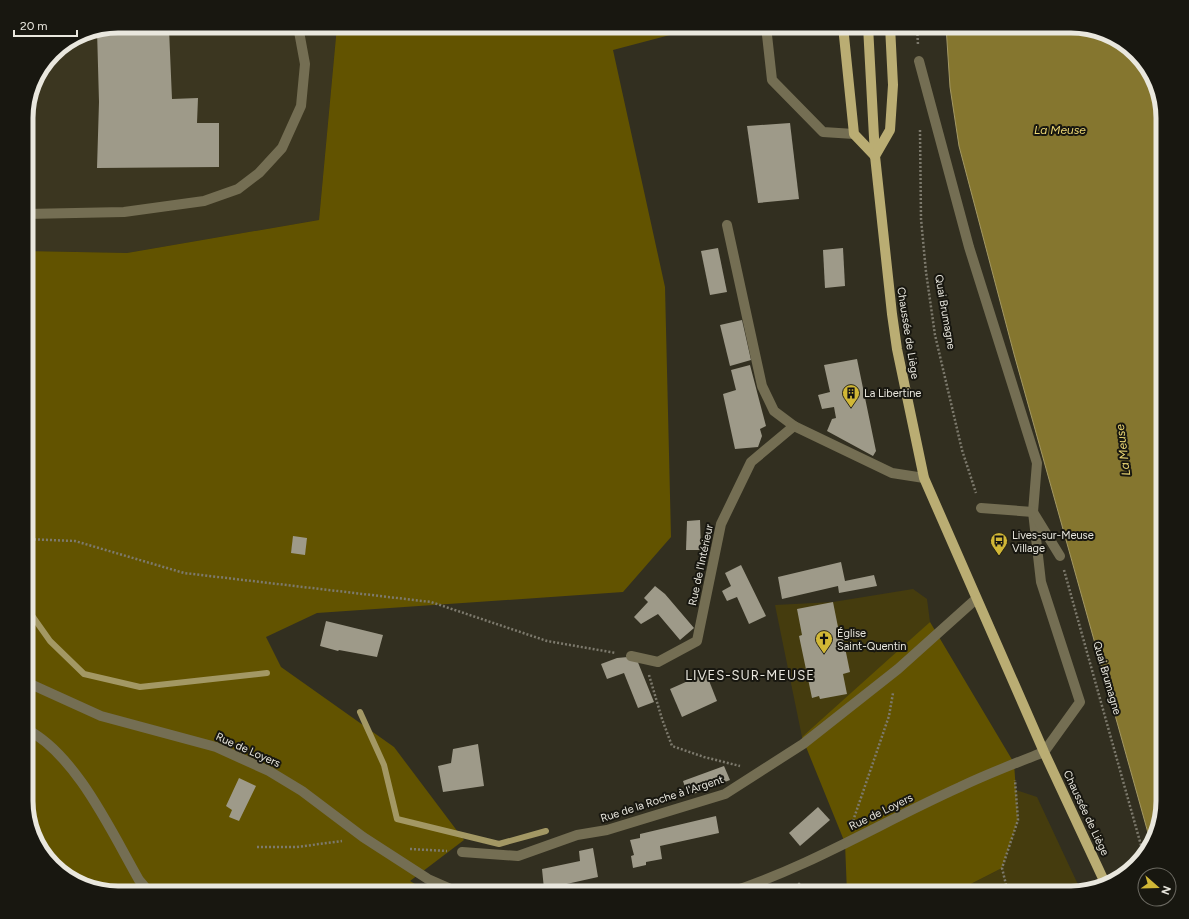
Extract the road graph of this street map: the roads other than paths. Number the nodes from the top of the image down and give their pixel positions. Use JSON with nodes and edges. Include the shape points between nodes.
{"nodes":[{"id":1,"x":299,"y":33,"type":"edge"},
{"id":2,"x":767,"y":33,"type":"edge"},
{"id":3,"x":844,"y":33,"type":"edge"},
{"id":4,"x":868,"y":33,"type":"edge"},
{"id":5,"x":890,"y":33,"type":"edge"},
{"id":6,"x":919,"y":62,"type":"road end"},
{"id":7,"x":854,"y":134,"type":"junction"},
{"id":8,"x":876,"y":156,"type":"junction"},
{"id":9,"x":33,"y":214,"type":"edge"},
{"id":10,"x":727,"y":226,"type":"dead end"},
{"id":11,"x":794,"y":426,"type":"junction"},
{"id":12,"x":924,"y":478,"type":"junction"},
{"id":13,"x":981,"y":508,"type":"road end"},
{"id":14,"x":1033,"y":512,"type":"junction"},
{"id":15,"x":1060,"y":556,"type":"road end"},
{"id":16,"x":976,"y":599,"type":"junction"},
{"id":17,"x":631,"y":656,"type":"road end"},
{"id":18,"x":33,"y":685,"type":"edge"},
{"id":19,"x":33,"y":734,"type":"edge"},
{"id":20,"x":1044,"y":752,"type":"junction"},
{"id":21,"x":462,"y":852,"type":"road end"},
{"id":22,"x":1103,"y":879,"type":"edge"},
{"id":23,"x":144,"y":886,"type":"edge"},
{"id":24,"x":444,"y":886,"type":"edge"},
{"id":25,"x":750,"y":886,"type":"edge"}],
"edges":[{"from":1,"to":9,"type":"street","via":[[305,64],[301,106],[282,148],[259,174],[238,189],[204,201],[124,212]]},
{"from":2,"to":7,"type":"street","via":[[772,80],[823,132]]},
{"from":3,"to":7,"type":"main road"},
{"from":4,"to":8,"type":"main road","name":"Chaussée de Liège"},
{"from":5,"to":8,"type":"main road","via":[[890,130]]},
{"from":6,"to":14,"type":"street","via":[[968,247],[1037,463]]},
{"from":7,"to":8,"type":"main road"},
{"from":8,"to":12,"type":"main road","name":"Chaussée de Liège","via":[[897,349]]},
{"from":10,"to":11,"type":"street","via":[[762,386],[774,411]]},
{"from":11,"to":12,"type":"street","via":[[892,473]]},
{"from":11,"to":17,"type":"street","name":"Rue de l'Intérieur","via":[[751,462],[722,524],[697,640],[658,662]]},
{"from":12,"to":16,"type":"main road","name":"Chaussée de Liège"},
{"from":13,"to":14,"type":"street"},
{"from":14,"to":15,"type":"street"},
{"from":14,"to":20,"type":"street","via":[[1041,582],[1080,702]]},
{"from":16,"to":20,"type":"main road","name":"Chaussée de Liège"},
{"from":16,"to":21,"type":"street","name":"Rue de la Roche à l'Argent","via":[[898,669],[803,744],[725,794],[607,830],[577,835],[518,856]]},
{"from":18,"to":24,"type":"street","name":"Rue de Loyers","via":[[101,716],[216,747],[269,771],[428,879]]},
{"from":19,"to":23,"type":"street","via":[[55,751],[75,772]]},
{"from":20,"to":22,"type":"main road","name":"Chaussée de Liège"},
{"from":20,"to":25,"type":"street","name":"Rue de Loyers","via":[[959,787]]}]}
